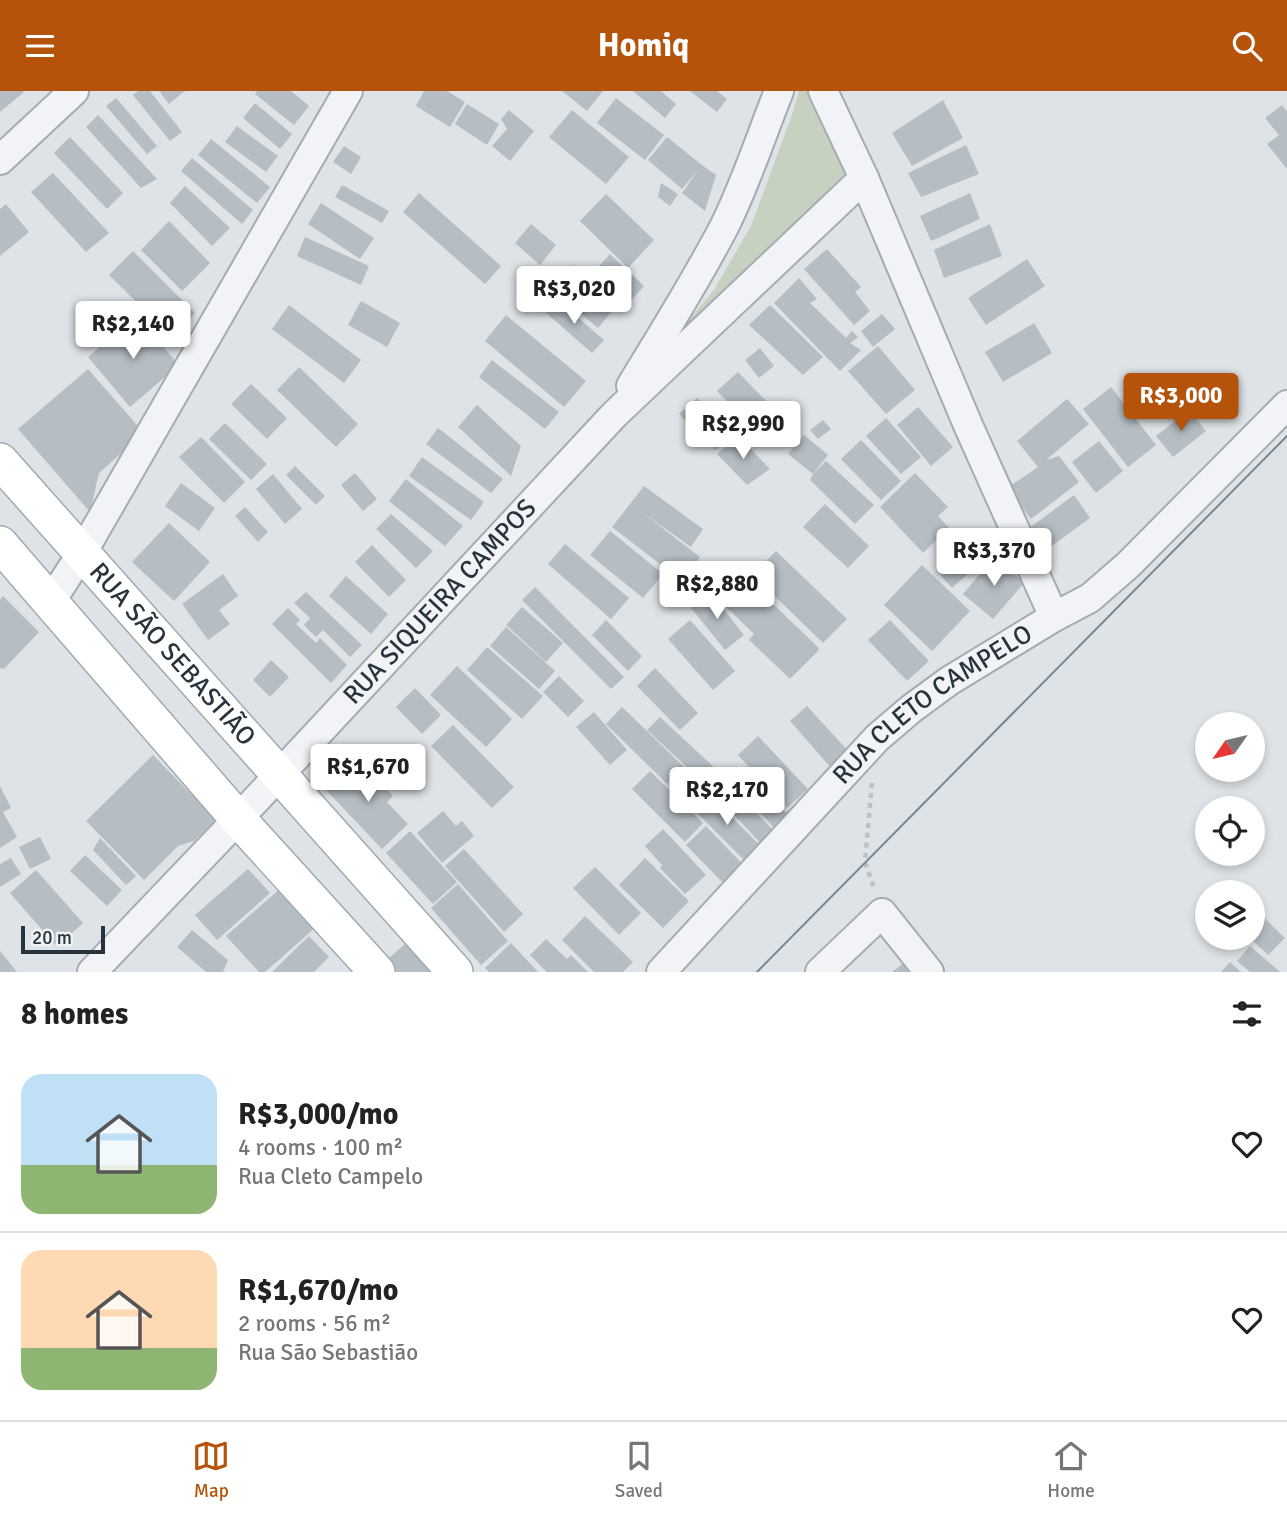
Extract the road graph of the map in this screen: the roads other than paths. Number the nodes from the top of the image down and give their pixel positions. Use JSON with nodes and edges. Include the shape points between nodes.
{"nodes":[{"id":1,"x":74,"y":91,"type":"edge"},
{"id":2,"x":348,"y":91,"type":"edge"},
{"id":3,"x":779,"y":91,"type":"edge"},
{"id":4,"x":823,"y":91,"type":"edge"},
{"id":5,"x":0,"y":160,"type":"edge"},
{"id":6,"x":864,"y":178,"type":"junction"},
{"id":7,"x":1287,"y":405,"type":"edge"},
{"id":8,"x":614,"y":415,"type":"junction"},
{"id":9,"x":0,"y":461,"type":"edge"},
{"id":10,"x":0,"y":544,"type":"edge"},
{"id":11,"x":82,"y":553,"type":"junction"},
{"id":12,"x":51,"y":601,"type":"junction"},
{"id":13,"x":1054,"y":617,"type":"junction"},
{"id":14,"x":280,"y":773,"type":"junction"},
{"id":15,"x":238,"y":819,"type":"junction"},
{"id":16,"x":92,"y":972,"type":"edge"},
{"id":17,"x":377,"y":972,"type":"edge"},
{"id":18,"x":455,"y":972,"type":"edge"},
{"id":19,"x":661,"y":972,"type":"edge"},
{"id":20,"x":820,"y":972,"type":"edge"},
{"id":21,"x":929,"y":972,"type":"edge"}],
"edges":[{"from":1,"to":5,"type":"street"},
{"from":2,"to":11,"type":"street"},
{"from":3,"to":8,"type":"street","name":"RUA SIQUEIRA CAMPOS","via":[[725,226]]},
{"from":4,"to":6,"type":"street"},
{"from":6,"to":8,"type":"street","name":"RUA SIQUEIRA CAMPOS"},
{"from":6,"to":13,"type":"street"},
{"from":7,"to":13,"type":"street","name":"RUA CLETO CAMPELO","via":[[1128,565],[1090,598]]},
{"from":8,"to":14,"type":"street","name":"RUA SIQUEIRA CAMPOS"},
{"from":9,"to":11,"type":"main road","name":"RUA SÃO SEBASTIÃO"},
{"from":10,"to":12,"type":"main road","name":"RUA SÃO SEBASTIÃO"},
{"from":11,"to":12,"type":"street"},
{"from":11,"to":14,"type":"main road","name":"RUA SÃO SEBASTIÃO"},
{"from":12,"to":15,"type":"main road","name":"RUA SÃO SEBASTIÃO"},
{"from":13,"to":19,"type":"street","name":"RUA CLETO CAMPELO","via":[[949,681],[877,738]]},
{"from":14,"to":15,"type":"street","name":"RUA SIQUEIRA CAMPOS"},
{"from":14,"to":18,"type":"main road","name":"RUA SÃO SEBASTIÃO"},
{"from":15,"to":16,"type":"street","name":"RUA SIQUEIRA CAMPOS"},
{"from":15,"to":17,"type":"main road","name":"RUA SÃO SEBASTIÃO"},
{"from":20,"to":21,"type":"street","via":[[882,912]]}]}
